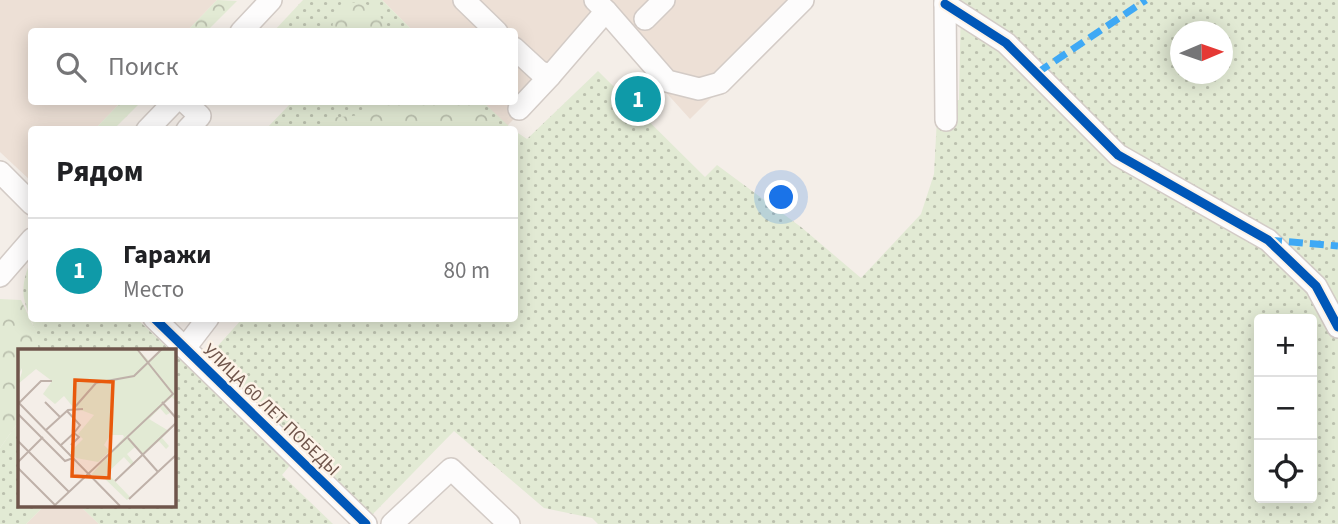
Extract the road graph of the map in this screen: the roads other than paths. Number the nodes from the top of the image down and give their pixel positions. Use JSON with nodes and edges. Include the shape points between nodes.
{"nodes":[{"id":1,"x":464,"y":0,"type":"edge"},
{"id":2,"x":664,"y":0,"type":"edge"},
{"id":3,"x":803,"y":0,"type":"edge"},
{"id":4,"x":945,"y":2,"type":"edge"},
{"id":5,"x":262,"y":3,"type":"edge"},
{"id":6,"x":600,"y":5,"type":"edge"},
{"id":7,"x":646,"y":19,"type":"dead end"},
{"id":8,"x":244,"y":28,"type":"edge"},
{"id":9,"x":493,"y":28,"type":"edge"},
{"id":10,"x":518,"y":52,"type":"edge"},
{"id":11,"x":550,"y":76,"type":"junction"},
{"id":12,"x":170,"y":105,"type":"edge"},
{"id":13,"x":188,"y":105,"type":"edge"},
{"id":14,"x":519,"y":109,"type":"dead end"},
{"id":15,"x":946,"y":120,"type":"dead end"},
{"id":16,"x":151,"y":126,"type":"edge"},
{"id":17,"x":191,"y":126,"type":"edge"},
{"id":18,"x":0,"y":172,"type":"edge"},
{"id":19,"x":28,"y":200,"type":"edge"},
{"id":20,"x":28,"y":244,"type":"edge"},
{"id":21,"x":0,"y":276,"type":"edge"},
{"id":22,"x":158,"y":322,"type":"edge"},
{"id":23,"x":205,"y":322,"type":"edge"},
{"id":24,"x":1338,"y":327,"type":"edge"},
{"id":25,"x":185,"y":348,"type":"junction"},
{"id":26,"x":366,"y":524,"type":"edge"},
{"id":27,"x":392,"y":524,"type":"edge"},
{"id":28,"x":509,"y":524,"type":"edge"}],
"edges":[{"from":1,"to":9,"type":"street"},
{"from":2,"to":7,"type":"street"},
{"from":3,"to":6,"type":"street","via":[[720,83],[699,89],[667,81]]},
{"from":4,"to":15,"type":"street"},
{"from":4,"to":24,"type":"street","via":[[1006,43],[1118,155],[1268,240],[1316,286]]},
{"from":5,"to":8,"type":"street"},
{"from":6,"to":11,"type":"street"},
{"from":10,"to":11,"type":"street"},
{"from":11,"to":14,"type":"street"},
{"from":12,"to":16,"type":"street"},
{"from":13,"to":17,"type":"street","via":[[200,116]]},
{"from":18,"to":19,"type":"street"},
{"from":20,"to":21,"type":"street"},
{"from":22,"to":25,"type":"street","name":"УЛИЦА 60 ЛЕТ ПОБЕДЫ"},
{"from":23,"to":25,"type":"street"},
{"from":25,"to":26,"type":"street","name":"УЛИЦА 60 ЛЕТ ПОБЕДЫ"},
{"from":27,"to":28,"type":"street","via":[[451,468]]}]}
